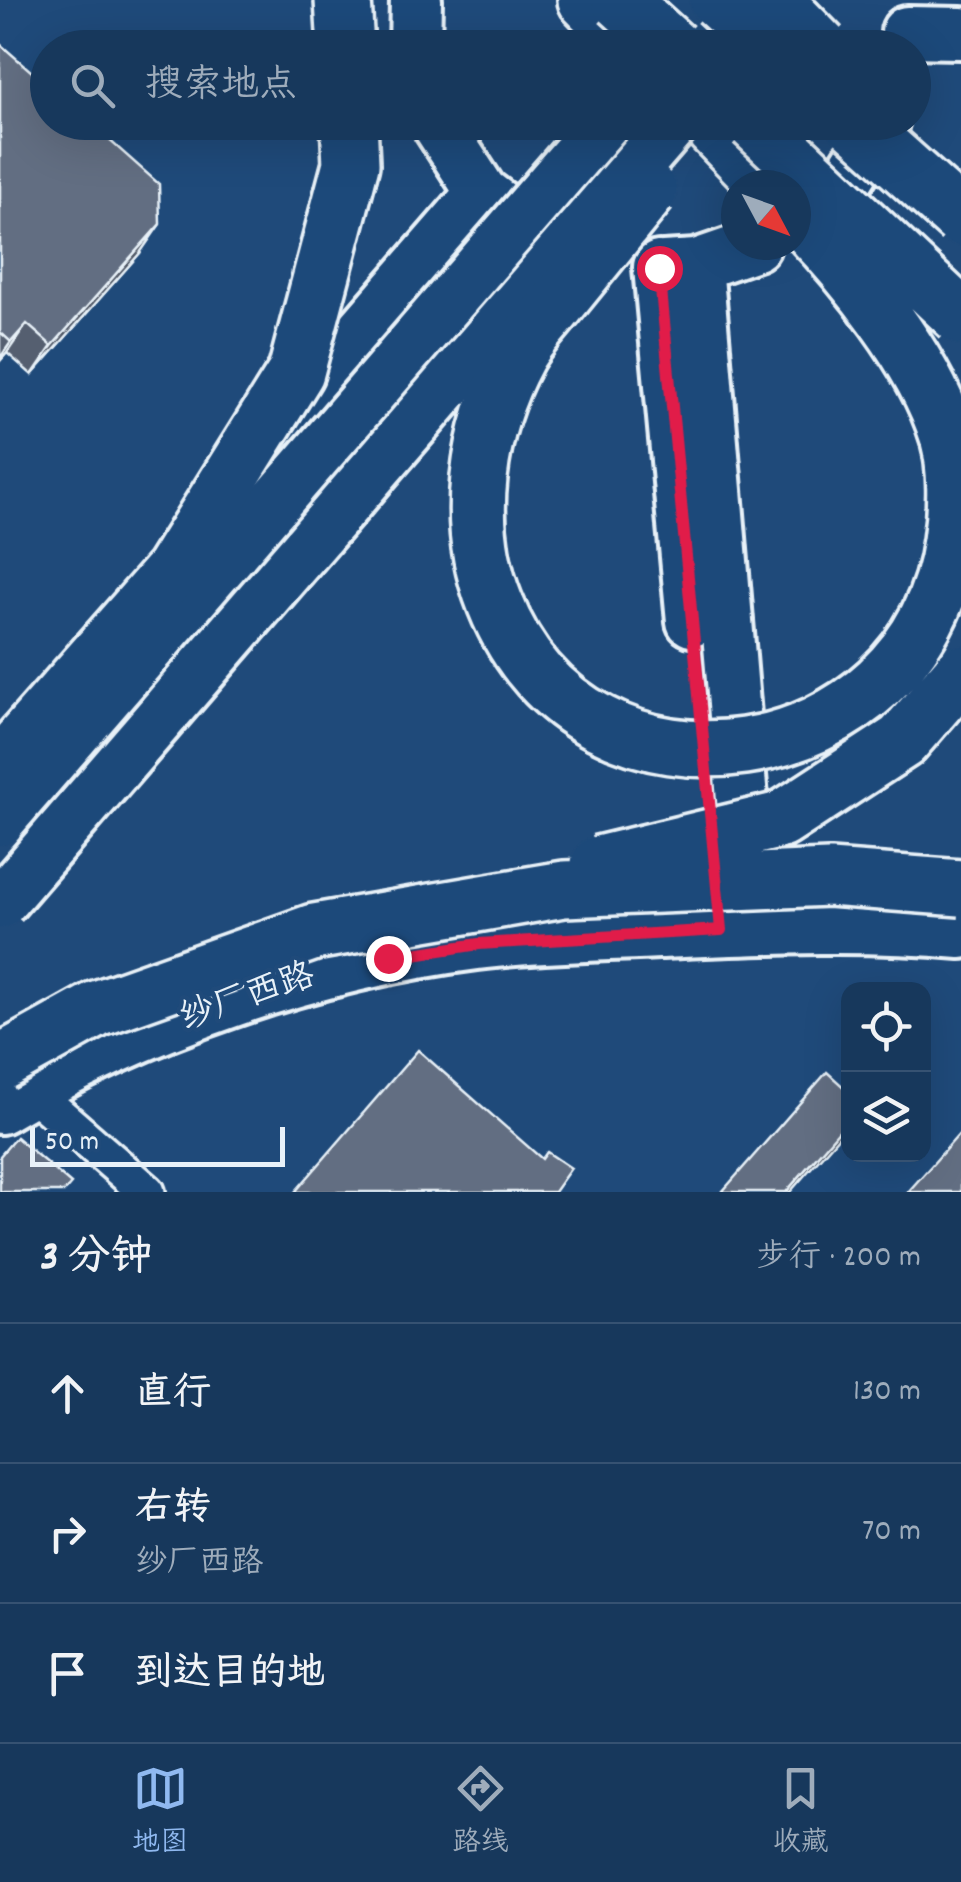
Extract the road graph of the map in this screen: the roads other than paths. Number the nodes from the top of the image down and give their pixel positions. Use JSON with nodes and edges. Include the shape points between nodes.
{"nodes":[{"id":1,"x":343,"y":0,"type":"edge"},
{"id":2,"x":416,"y":0,"type":"edge"},
{"id":3,"x":586,"y":0,"type":"edge"},
{"id":4,"x":620,"y":0,"type":"edge"},
{"id":5,"x":675,"y":0,"type":"edge"},
{"id":6,"x":714,"y":0,"type":"edge"},
{"id":7,"x":778,"y":0,"type":"edge"},
{"id":8,"x":800,"y":0,"type":"edge"},
{"id":9,"x":906,"y":27,"type":"edge"},
{"id":10,"x":345,"y":30,"type":"edge"},
{"id":11,"x":416,"y":30,"type":"edge"},
{"id":12,"x":617,"y":30,"type":"edge"},
{"id":13,"x":650,"y":30,"type":"edge"},
{"id":14,"x":652,"y":30,"type":"edge"},
{"id":15,"x":688,"y":30,"type":"edge"},
{"id":16,"x":749,"y":30,"type":"edge"},
{"id":17,"x":754,"y":30,"type":"edge"},
{"id":18,"x":776,"y":30,"type":"edge"},
{"id":19,"x":806,"y":30,"type":"edge"},
{"id":20,"x":961,"y":33,"type":"edge"},
{"id":21,"x":350,"y":140,"type":"edge"},
{"id":22,"x":448,"y":140,"type":"edge"},
{"id":23,"x":564,"y":140,"type":"edge"},
{"id":24,"x":589,"y":140,"type":"edge"},
{"id":25,"x":659,"y":140,"type":"edge"},
{"id":26,"x":691,"y":140,"type":"edge"},
{"id":27,"x":723,"y":140,"type":"edge"},
{"id":28,"x":773,"y":140,"type":"edge"},
{"id":29,"x":874,"y":140,"type":"edge"},
{"id":30,"x":875,"y":140,"type":"edge"},
{"id":31,"x":903,"y":140,"type":"edge"},
{"id":32,"x":753,"y":170,"type":"edge"},
{"id":33,"x":650,"y":191,"type":"joint"},
{"id":34,"x":482,"y":193,"type":"junction"},
{"id":35,"x":961,"y":204,"type":"edge"},
{"id":36,"x":811,"y":211,"type":"edge"},
{"id":37,"x":961,"y":218,"type":"edge"},
{"id":38,"x":811,"y":229,"type":"edge"},
{"id":39,"x":721,"y":254,"type":"edge"},
{"id":40,"x":678,"y":266,"type":"junction"},
{"id":41,"x":961,"y":316,"type":"edge"},
{"id":42,"x":284,"y":492,"type":"junction"},
{"id":43,"x":961,"y":674,"type":"edge"},
{"id":44,"x":0,"y":744,"type":"edge"},
{"id":45,"x":0,"y":766,"type":"edge"},
{"id":46,"x":0,"y":820,"type":"edge"},
{"id":47,"x":961,"y":888,"type":"edge"},
{"id":48,"x":0,"y":903,"type":"edge"},
{"id":49,"x":737,"y":930,"type":"junction"},
{"id":50,"x":314,"y":932,"type":"junction"},
{"id":51,"x":961,"y":933,"type":"edge"},
{"id":52,"x":10,"y":1087,"type":"edge"},
{"id":53,"x":147,"y":1192,"type":"edge"}],
"edges":[{"from":1,"to":10,"type":"highway"},
{"from":2,"to":11,"type":"main road"},
{"from":3,"to":12,"type":"highway"},
{"from":4,"to":14,"type":"highway","bridge":true},
{"from":5,"to":13,"type":"main road"},
{"from":6,"to":15,"type":"main road"},
{"from":6,"to":16,"type":"highway","bridge":true},
{"from":7,"to":17,"type":"main road","bridge":true},
{"from":7,"to":19,"type":"highway","bridge":true},
{"from":8,"to":18,"type":"main road","bridge":true},
{"from":9,"to":20,"type":"main road"},
{"from":21,"to":45,"type":"highway","bridge":true,"via":[[351,164],[296,372],[172,571]]},
{"from":22,"to":34,"type":"main road"},
{"from":23,"to":42,"type":"main road","bridge":true},
{"from":24,"to":42,"type":"main road","bridge":true},
{"from":25,"to":48,"type":"main road","bridge":true},
{"from":26,"to":33,"type":"main road"},
{"from":27,"to":32,"type":"highway"},
{"from":28,"to":41,"type":"highway","bridge":true},
{"from":29,"to":37,"type":"highway","bridge":true},
{"from":30,"to":36,"type":"main road","via":[[843,186]]},
{"from":31,"to":35,"type":"highway"},
{"from":33,"to":38,"type":"highway","bridge":true,"via":[[519,352],[492,411],[478,479],[482,564],[505,628],[564,699],[598,725],[634,740],[718,750],[796,734],[866,694],[890,672],[926,622],[948,563],[956,511],[948,438],[890,326],[846,264]]},
{"from":34,"to":40,"type":"main road","via":[[534,233],[594,258]]},
{"from":34,"to":44,"type":"main road"},
{"from":39,"to":40,"type":"main road"},
{"from":40,"to":49,"type":"main road"},
{"from":42,"to":46,"type":"main road","bridge":true},
{"from":43,"to":50,"type":"highway","bridge":true,"via":[[902,741],[781,820]]},
{"from":47,"to":50,"type":"highway","bridge":true,"via":[[829,878],[564,889]]},
{"from":49,"to":51,"type":"main road","name":"纱厂西路"},
{"from":49,"to":52,"type":"main road","name":"纱厂西路","via":[[479,944],[323,972]]},
{"from":50,"to":52,"type":"highway","bridge":true,"via":[[97,1009]]},
{"from":52,"to":53,"type":"street"}]}
